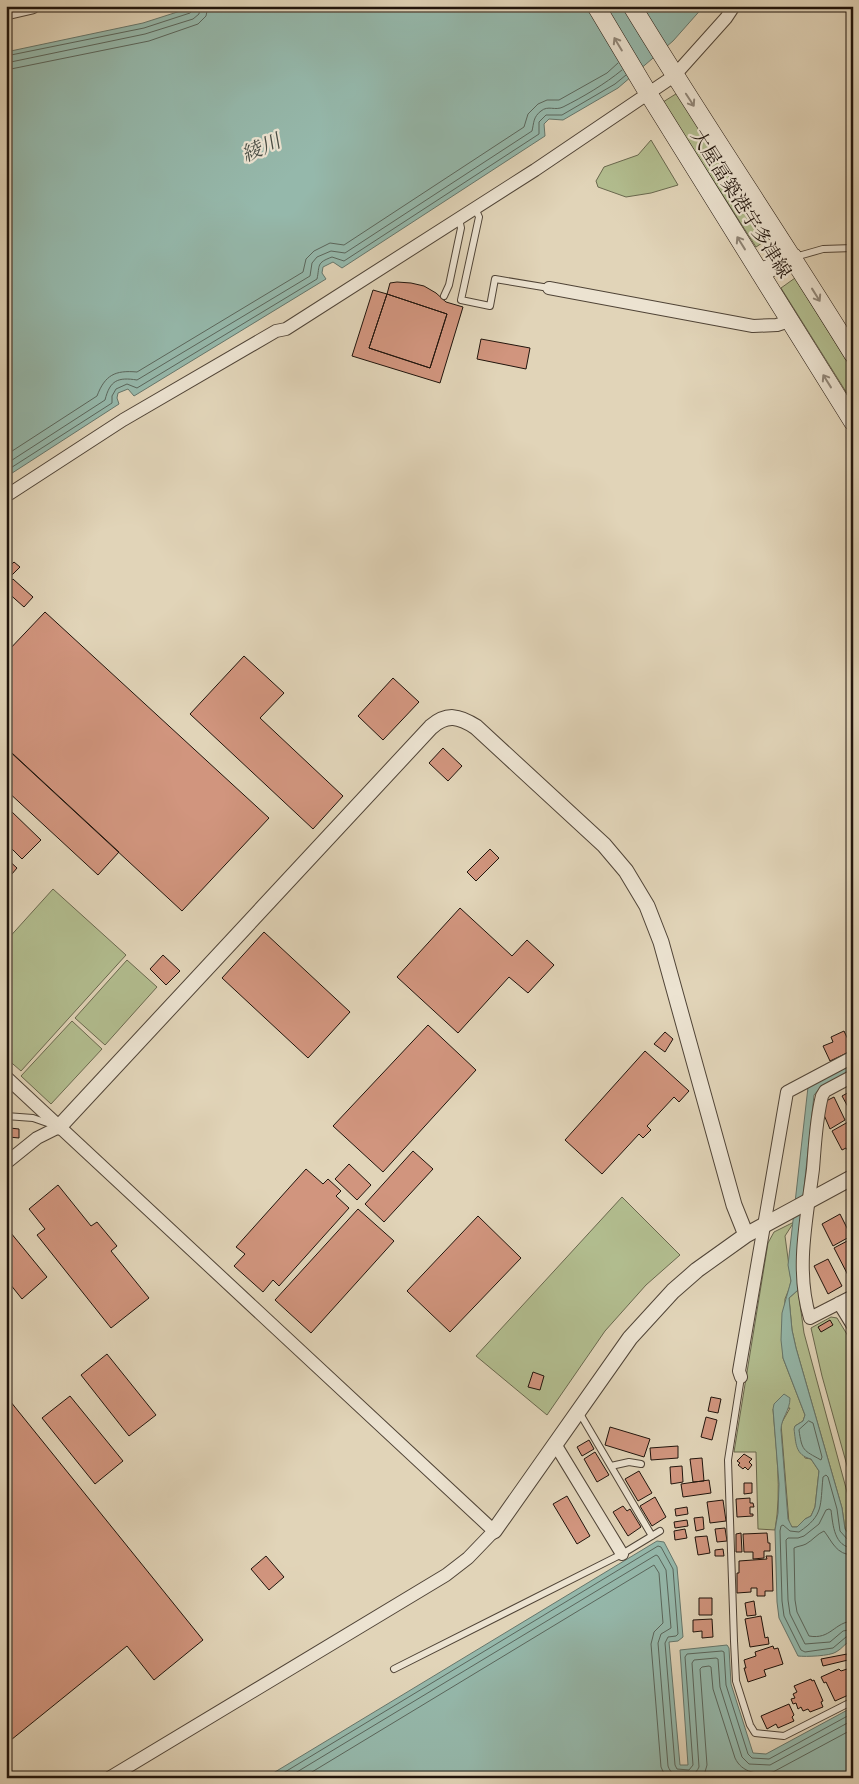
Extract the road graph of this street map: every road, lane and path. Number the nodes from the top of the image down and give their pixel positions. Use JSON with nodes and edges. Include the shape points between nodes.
{"nodes":[{"id":1,"x":32,"y":6,"type":"edge"},
{"id":2,"x":596,"y":6,"type":"edge"},
{"id":3,"x":632,"y":6,"type":"edge"},
{"id":4,"x":734,"y":6,"type":"edge"},
{"id":5,"x":6,"y":12,"type":"edge"},
{"id":6,"x":674,"y":76,"type":"junction"},
{"id":7,"x":644,"y":87,"type":"junction"},
{"id":8,"x":475,"y":208,"type":"junction"},
{"id":9,"x":459,"y":219,"type":"junction"},
{"id":10,"x":853,"y":248,"type":"edge"},
{"id":11,"x":793,"y":257,"type":"junction"},
{"id":12,"x":760,"y":273,"type":"junction"},
{"id":13,"x":549,"y":288,"type":"joint"},
{"id":14,"x":444,"y":296,"type":"dead end"},
{"id":15,"x":789,"y":321,"type":"junction"},
{"id":16,"x":853,"y":354,"type":"edge"},
{"id":17,"x":853,"y":422,"type":"edge"},
{"id":18,"x":6,"y":496,"type":"edge"},
{"id":19,"x":853,"y":1057,"type":"edge"},
{"id":20,"x":853,"y":1076,"type":"edge"},
{"id":21,"x":6,"y":1077,"type":"edge"},
{"id":22,"x":6,"y":1116,"type":"edge"},
{"id":23,"x":59,"y":1127,"type":"junction"},
{"id":24,"x":6,"y":1164,"type":"edge"},
{"id":25,"x":853,"y":1177,"type":"edge"},
{"id":26,"x":808,"y":1202,"type":"junction"},
{"id":27,"x":764,"y":1226,"type":"junction"},
{"id":28,"x":746,"y":1235,"type":"junction"},
{"id":29,"x":853,"y":1296,"type":"edge"},
{"id":30,"x":839,"y":1303,"type":"junction"},
{"id":31,"x":853,"y":1326,"type":"edge"},
{"id":32,"x":741,"y":1377,"type":"joint"},
{"id":33,"x":578,"y":1411,"type":"junction"},
{"id":34,"x":554,"y":1444,"type":"junction"},
{"id":35,"x":641,"y":1464,"type":"dead end"},
{"id":36,"x":611,"y":1466,"type":"junction"},
{"id":37,"x":494,"y":1531,"type":"junction"},
{"id":38,"x":660,"y":1531,"type":"dead end"},
{"id":39,"x":652,"y":1536,"type":"junction"},
{"id":40,"x":622,"y":1554,"type":"junction"},
{"id":41,"x":394,"y":1669,"type":"dead end"},
{"id":42,"x":853,"y":1701,"type":"edge"},
{"id":43,"x":110,"y":1778,"type":"edge"}],
"edges":[{"from":1,"to":5,"type":"street"},
{"from":7,"to":2,"type":"main road","name":"大屋冨築港宇多津線","one_way":true},
{"from":3,"to":6,"type":"main road","name":"大屋冨築港宇多津線"},
{"from":4,"to":6,"type":"street"},
{"from":6,"to":7,"type":"street"},
{"from":6,"to":11,"type":"main road","name":"大屋冨築港宇多津線","one_way":true},
{"from":7,"to":8,"type":"street","via":[[535,170]]},
{"from":12,"to":7,"type":"main road","name":"大屋冨築港宇多津線","one_way":true},
{"from":8,"to":9,"type":"street"},
{"from":8,"to":13,"type":"lane","via":[[479,217],[461,300],[490,306],[495,279]]},
{"from":9,"to":14,"type":"lane","via":[[461,228]]},
{"from":9,"to":18,"type":"street","via":[[286,329],[276,331],[123,420]]},
{"from":10,"to":11,"type":"lane","via":[[823,249]]},
{"from":11,"to":12,"type":"main road"},
{"from":11,"to":16,"type":"main road","name":"大屋冨築港宇多津線","one_way":true},
{"from":12,"to":15,"type":"main road","name":"大屋冨築港宇多津線"},
{"from":13,"to":15,"type":"street","via":[[753,326]]},
{"from":17,"to":15,"type":"main road","name":"大屋冨築港宇多津線","one_way":true},
{"from":19,"to":27,"type":"street","via":[[787,1092]]},
{"from":20,"to":26,"type":"street","via":[[822,1096]]},
{"from":21,"to":23,"type":"street"},
{"from":22,"to":23,"type":"lane","via":[[33,1118]]},
{"from":23,"to":24,"type":"street","via":[[37,1138]]},
{"from":23,"to":28,"type":"street","via":[[431,727],[447,717],[458,718],[476,726],[604,845],[626,871],[646,906],[660,942]]},
{"from":23,"to":37,"type":"street"},
{"from":25,"to":26,"type":"street"},
{"from":26,"to":27,"type":"street"},
{"from":26,"to":30,"type":"street","via":[[803,1264],[810,1318]]},
{"from":27,"to":28,"type":"street"},
{"from":27,"to":32,"type":"street"},
{"from":28,"to":33,"type":"street","via":[[672,1290],[630,1338]]},
{"from":29,"to":30,"type":"street"},
{"from":30,"to":31,"type":"street"},
{"from":32,"to":42,"type":"lane","via":[[728,1460],[736,1680],[750,1725],[755,1733],[784,1736]]},
{"from":33,"to":34,"type":"street"},
{"from":33,"to":36,"type":"lane"},
{"from":34,"to":37,"type":"street"},
{"from":34,"to":40,"type":"street"},
{"from":35,"to":36,"type":"lane","via":[[630,1462]]},
{"from":36,"to":39,"type":"lane"},
{"from":37,"to":43,"type":"street","via":[[446,1575]]},
{"from":38,"to":39,"type":"lane"},
{"from":39,"to":40,"type":"lane"},
{"from":40,"to":41,"type":"lane"}]}
